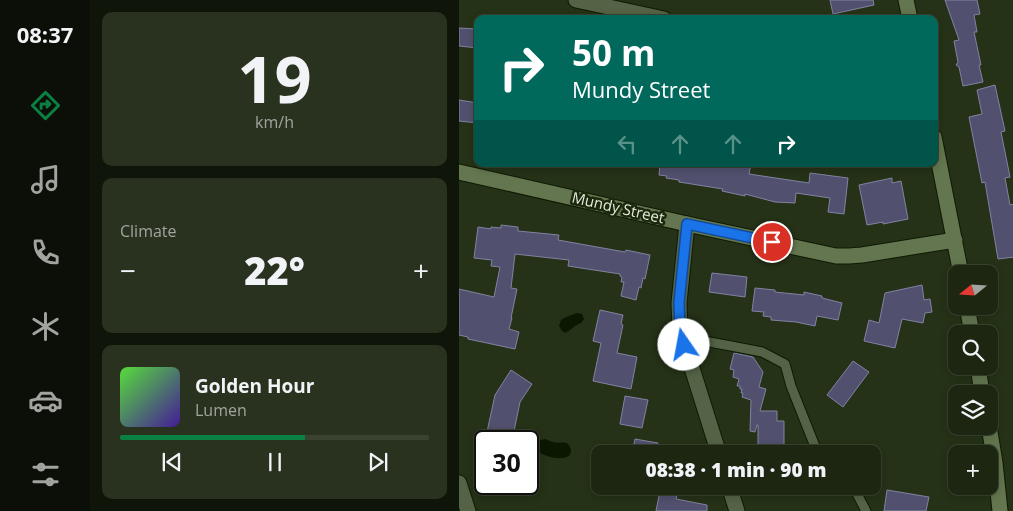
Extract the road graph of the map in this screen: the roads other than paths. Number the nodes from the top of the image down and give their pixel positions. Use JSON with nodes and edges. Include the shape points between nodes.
{"nodes":[{"id":1,"x":576,"y":0,"type":"edge"},
{"id":2,"x":906,"y":0,"type":"edge"},
{"id":3,"x":645,"y":15,"type":"edge"},
{"id":4,"x":909,"y":15,"type":"edge"},
{"id":5,"x":938,"y":157,"type":"edge"},
{"id":6,"x":459,"y":172,"type":"edge"},
{"id":7,"x":687,"y":224,"type":"junction"},
{"id":8,"x":955,"y":240,"type":"junction"},
{"id":9,"x":959,"y":265,"type":"edge"},
{"id":10,"x":684,"y":345,"type":"junction"},
{"id":11,"x":990,"y":435,"type":"edge"},
{"id":12,"x":716,"y":445,"type":"edge"},
{"id":13,"x":814,"y":445,"type":"edge"},
{"id":14,"x":459,"y":483,"type":"edge"},
{"id":15,"x":732,"y":495,"type":"edge"},
{"id":16,"x":858,"y":495,"type":"edge"},
{"id":17,"x":468,"y":511,"type":"edge"},
{"id":18,"x":737,"y":511,"type":"edge"},
{"id":19,"x":866,"y":511,"type":"edge"},
{"id":20,"x":1000,"y":511,"type":"edge"}],
"edges":[{"from":1,"to":3,"type":"street"},
{"from":2,"to":4,"type":"street"},
{"from":5,"to":8,"type":"street"},
{"from":6,"to":7,"type":"street","name":"Mundy Street"},
{"from":7,"to":8,"type":"street","name":"Mundy Street","via":[[841,256]]},
{"from":7,"to":10,"type":"street","via":[[679,303]]},
{"from":8,"to":9,"type":"street"},
{"from":10,"to":12,"type":"street"},
{"from":10,"to":13,"type":"lane","via":[[704,341],[731,346],[762,352],[785,364]]},
{"from":11,"to":20,"type":"street"},
{"from":14,"to":17,"type":"street"},
{"from":15,"to":18,"type":"street"},
{"from":16,"to":19,"type":"lane"}]}
